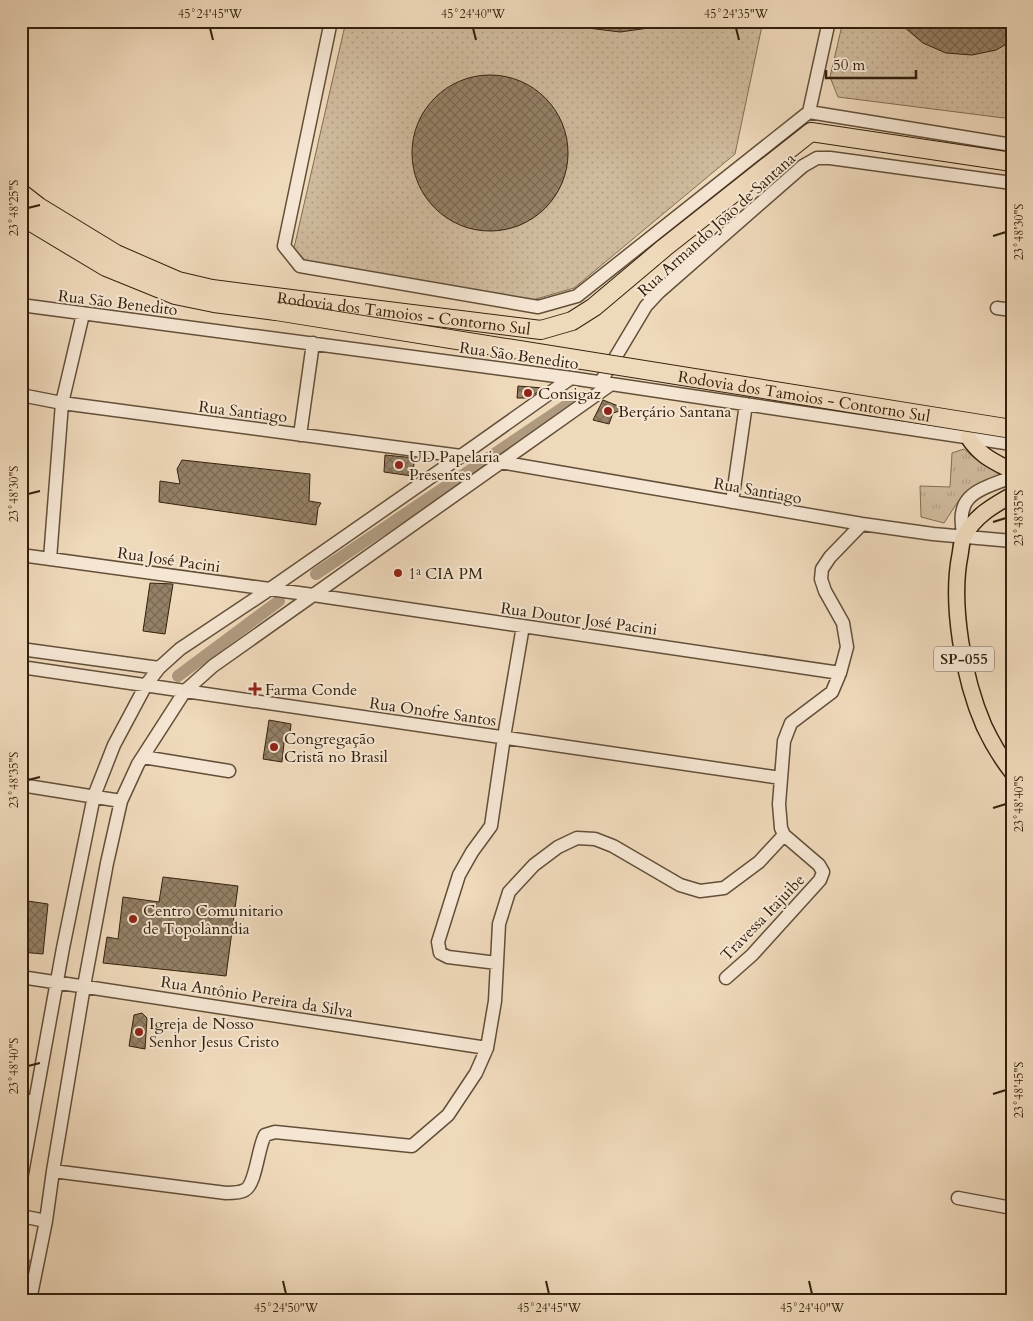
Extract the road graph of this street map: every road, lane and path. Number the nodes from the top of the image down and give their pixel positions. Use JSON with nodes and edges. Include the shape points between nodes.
{"nodes":[{"id":1,"x":331,"y":21,"type":"edge"},
{"id":2,"x":829,"y":21,"type":"edge"},
{"id":3,"x":809,"y":112,"type":"junction"},
{"id":4,"x":1012,"y":145,"type":"edge"},
{"id":5,"x":1012,"y":162,"type":"edge"},
{"id":6,"x":1012,"y":183,"type":"edge"},
{"id":7,"x":21,"y":193,"type":"edge"},
{"id":8,"x":21,"y":216,"type":"edge"},
{"id":9,"x":21,"y":305,"type":"edge"},
{"id":10,"x":997,"y":308,"type":"dead end"},
{"id":11,"x":1012,"y":310,"type":"edge"},
{"id":12,"x":83,"y":314,"type":"junction"},
{"id":13,"x":313,"y":343,"type":"junction"},
{"id":14,"x":571,"y":378,"type":"junction"},
{"id":15,"x":605,"y":384,"type":"junction"},
{"id":16,"x":21,"y":395,"type":"edge"},
{"id":17,"x":62,"y":403,"type":"junction"},
{"id":18,"x":746,"y":404,"type":"junction"},
{"id":19,"x":1012,"y":429,"type":"edge"},
{"id":20,"x":300,"y":434,"type":"junction"},
{"id":21,"x":968,"y":438,"type":"junction"},
{"id":22,"x":1012,"y":444,"type":"edge"},
{"id":23,"x":462,"y":456,"type":"junction"},
{"id":24,"x":500,"y":462,"type":"junction"},
{"id":25,"x":1012,"y":471,"type":"edge"},
{"id":26,"x":1012,"y":476,"type":"edge"},
{"id":27,"x":1012,"y":495,"type":"edge"},
{"id":28,"x":732,"y":502,"type":"junction"},
{"id":29,"x":862,"y":524,"type":"junction"},
{"id":30,"x":964,"y":537,"type":"junction"},
{"id":31,"x":1012,"y":541,"type":"edge"},
{"id":32,"x":21,"y":554,"type":"edge"},
{"id":33,"x":50,"y":558,"type":"junction"},
{"id":34,"x":270,"y":589,"type":"junction"},
{"id":35,"x":313,"y":595,"type":"junction"},
{"id":36,"x":523,"y":626,"type":"junction"},
{"id":37,"x":21,"y":649,"type":"edge"},
{"id":38,"x":21,"y":667,"type":"edge"},
{"id":39,"x":158,"y":668,"type":"junction"},
{"id":40,"x":840,"y":673,"type":"junction"},
{"id":41,"x":146,"y":685,"type":"junction"},
{"id":42,"x":185,"y":691,"type":"junction"},
{"id":43,"x":504,"y":737,"type":"junction"},
{"id":44,"x":143,"y":757,"type":"junction"},
{"id":45,"x":229,"y":771,"type":"dead end"},
{"id":46,"x":1012,"y":772,"type":"edge"},
{"id":47,"x":781,"y":778,"type":"junction"},
{"id":48,"x":22,"y":785,"type":"edge"},
{"id":49,"x":94,"y":796,"type":"junction"},
{"id":50,"x":121,"y":801,"type":"junction"},
{"id":51,"x":784,"y":835,"type":"junction"},
{"id":52,"x":498,"y":963,"type":"junction"},
{"id":53,"x":21,"y":976,"type":"edge"},
{"id":54,"x":726,"y":978,"type":"dead end"},
{"id":55,"x":58,"y":982,"type":"junction"},
{"id":56,"x":84,"y":986,"type":"junction"},
{"id":57,"x":487,"y":1048,"type":"junction"},
{"id":58,"x":21,"y":1100,"type":"edge"},
{"id":59,"x":35,"y":1102,"type":"junction"},
{"id":60,"x":53,"y":1171,"type":"junction"},
{"id":61,"x":21,"y":1179,"type":"edge"},
{"id":62,"x":958,"y":1198,"type":"dead end"},
{"id":63,"x":1012,"y":1208,"type":"edge"},
{"id":64,"x":21,"y":1216,"type":"edge"},
{"id":65,"x":46,"y":1220,"type":"junction"},
{"id":66,"x":30,"y":1300,"type":"edge"}],
"edges":[{"from":1,"to":3,"type":"street","via":[[284,246],[300,266],[538,307],[577,296]]},
{"from":2,"to":3,"type":"street"},
{"from":3,"to":4,"type":"street"},
{"from":5,"to":7,"type":"highway","name":"Rodovia dos Tamoios - Contorno Sul","via":[[811,132],[594,307],[572,321],[541,330],[212,289],[178,281],[116,254],[38,207]]},
{"from":6,"to":15,"type":"street","name":"Rua Armando João de Santana","via":[[817,158],[803,166],[659,292],[646,306]]},
{"from":8,"to":19,"type":"highway","name":"Rodovia dos Tamoios - Contorno Sul","bridge":true,"via":[[106,267],[175,295]]},
{"from":9,"to":12,"type":"street","name":"Rua São Benedito"},
{"from":10,"to":11,"type":"street"},
{"from":12,"to":13,"type":"street","name":"Rua São Benedito"},
{"from":12,"to":17,"type":"street"},
{"from":13,"to":14,"type":"street","name":"Rua São Benedito"},
{"from":13,"to":20,"type":"street"},
{"from":14,"to":15,"type":"street","name":"Rua São Benedito"},
{"from":14,"to":23,"type":"street"},
{"from":15,"to":18,"type":"street","name":"Rua São Benedito"},
{"from":15,"to":24,"type":"street"},
{"from":16,"to":17,"type":"street","name":"Rua Santiago"},
{"from":17,"to":20,"type":"street","name":"Rua Santiago"},
{"from":17,"to":33,"type":"street"},
{"from":18,"to":21,"type":"street","name":"Rua São Benedito"},
{"from":18,"to":28,"type":"street"},
{"from":20,"to":23,"type":"street","name":"Rua Santiago"},
{"from":21,"to":22,"type":"street","name":"Rua São Benedito"},
{"from":21,"to":25,"type":"main road","via":[[986,457]]},
{"from":23,"to":34,"type":"street"},
{"from":24,"to":28,"type":"street","name":"Rua Santiago"},
{"from":24,"to":35,"type":"street"},
{"from":26,"to":30,"type":"street","via":[[970,497],[961,514]]},
{"from":27,"to":30,"type":"main road","number":"SP-055","via":[[987,510]]},
{"from":28,"to":29,"type":"street","name":"Rua Santiago"},
{"from":29,"to":30,"type":"street","name":"Rua Santiago"},
{"from":29,"to":40,"type":"street","via":[[822,570],[825,591],[846,634]]},
{"from":30,"to":31,"type":"street","name":"Rua Santiago"},
{"from":30,"to":46,"type":"main road","number":"SP-055","via":[[956,573],[956,590],[966,666],[985,727]]},
{"from":32,"to":33,"type":"street","name":"Rua José Pacini"},
{"from":33,"to":34,"type":"street","name":"Rua José Pacini"},
{"from":34,"to":35,"type":"street","name":"Rua José Pacini"},
{"from":34,"to":39,"type":"street","via":[[180,649]]},
{"from":35,"to":36,"type":"street","name":"Rua Doutor José Pacini"},
{"from":35,"to":42,"type":"street","via":[[213,666]]},
{"from":36,"to":40,"type":"street","name":"Rua Doutor José Pacini"},
{"from":36,"to":43,"type":"street"},
{"from":37,"to":39,"type":"street"},
{"from":38,"to":41,"type":"street","name":"Rua Onofre Santos"},
{"from":39,"to":41,"type":"street"},
{"from":40,"to":47,"type":"street","via":[[832,692],[791,723],[784,741]]},
{"from":41,"to":42,"type":"street","name":"Rua Onofre Santos"},
{"from":41,"to":49,"type":"street","via":[[114,745]]},
{"from":42,"to":43,"type":"street","name":"Rua Onofre Santos"},
{"from":42,"to":44,"type":"street"},
{"from":43,"to":47,"type":"street","name":"Rua Onofre Santos"},
{"from":43,"to":52,"type":"street","via":[[491,826],[459,875],[438,942],[440,953],[448,957]]},
{"from":44,"to":45,"type":"street"},
{"from":44,"to":50,"type":"street"},
{"from":47,"to":51,"type":"street","via":[[779,804]]},
{"from":48,"to":49,"type":"street"},
{"from":49,"to":50,"type":"street"},
{"from":49,"to":55,"type":"street"},
{"from":50,"to":56,"type":"street"},
{"from":51,"to":52,"type":"street","via":[[759,862],[724,888],[700,891],[680,884],[613,846],[577,838],[534,865],[509,892],[499,924]]},
{"from":51,"to":54,"type":"street","name":"Travessa Itajuibe","via":[[819,865],[823,872],[820,880],[752,955]]},
{"from":52,"to":57,"type":"street"},
{"from":53,"to":55,"type":"street","name":"Rua Antônio Pereira da Silva"},
{"from":55,"to":56,"type":"street","name":"Rua Antônio Pereira da Silva"},
{"from":55,"to":59,"type":"street"},
{"from":56,"to":57,"type":"street","name":"Rua Antônio Pereira da Silva"},
{"from":56,"to":60,"type":"street"},
{"from":57,"to":60,"type":"street","via":[[476,1073],[448,1115],[412,1146],[270,1133],[260,1143],[250,1186],[245,1191],[234,1193]]},
{"from":58,"to":59,"type":"street"},
{"from":59,"to":61,"type":"street"},
{"from":60,"to":65,"type":"street"},
{"from":62,"to":63,"type":"street"},
{"from":64,"to":65,"type":"street"},
{"from":65,"to":66,"type":"street"}]}
